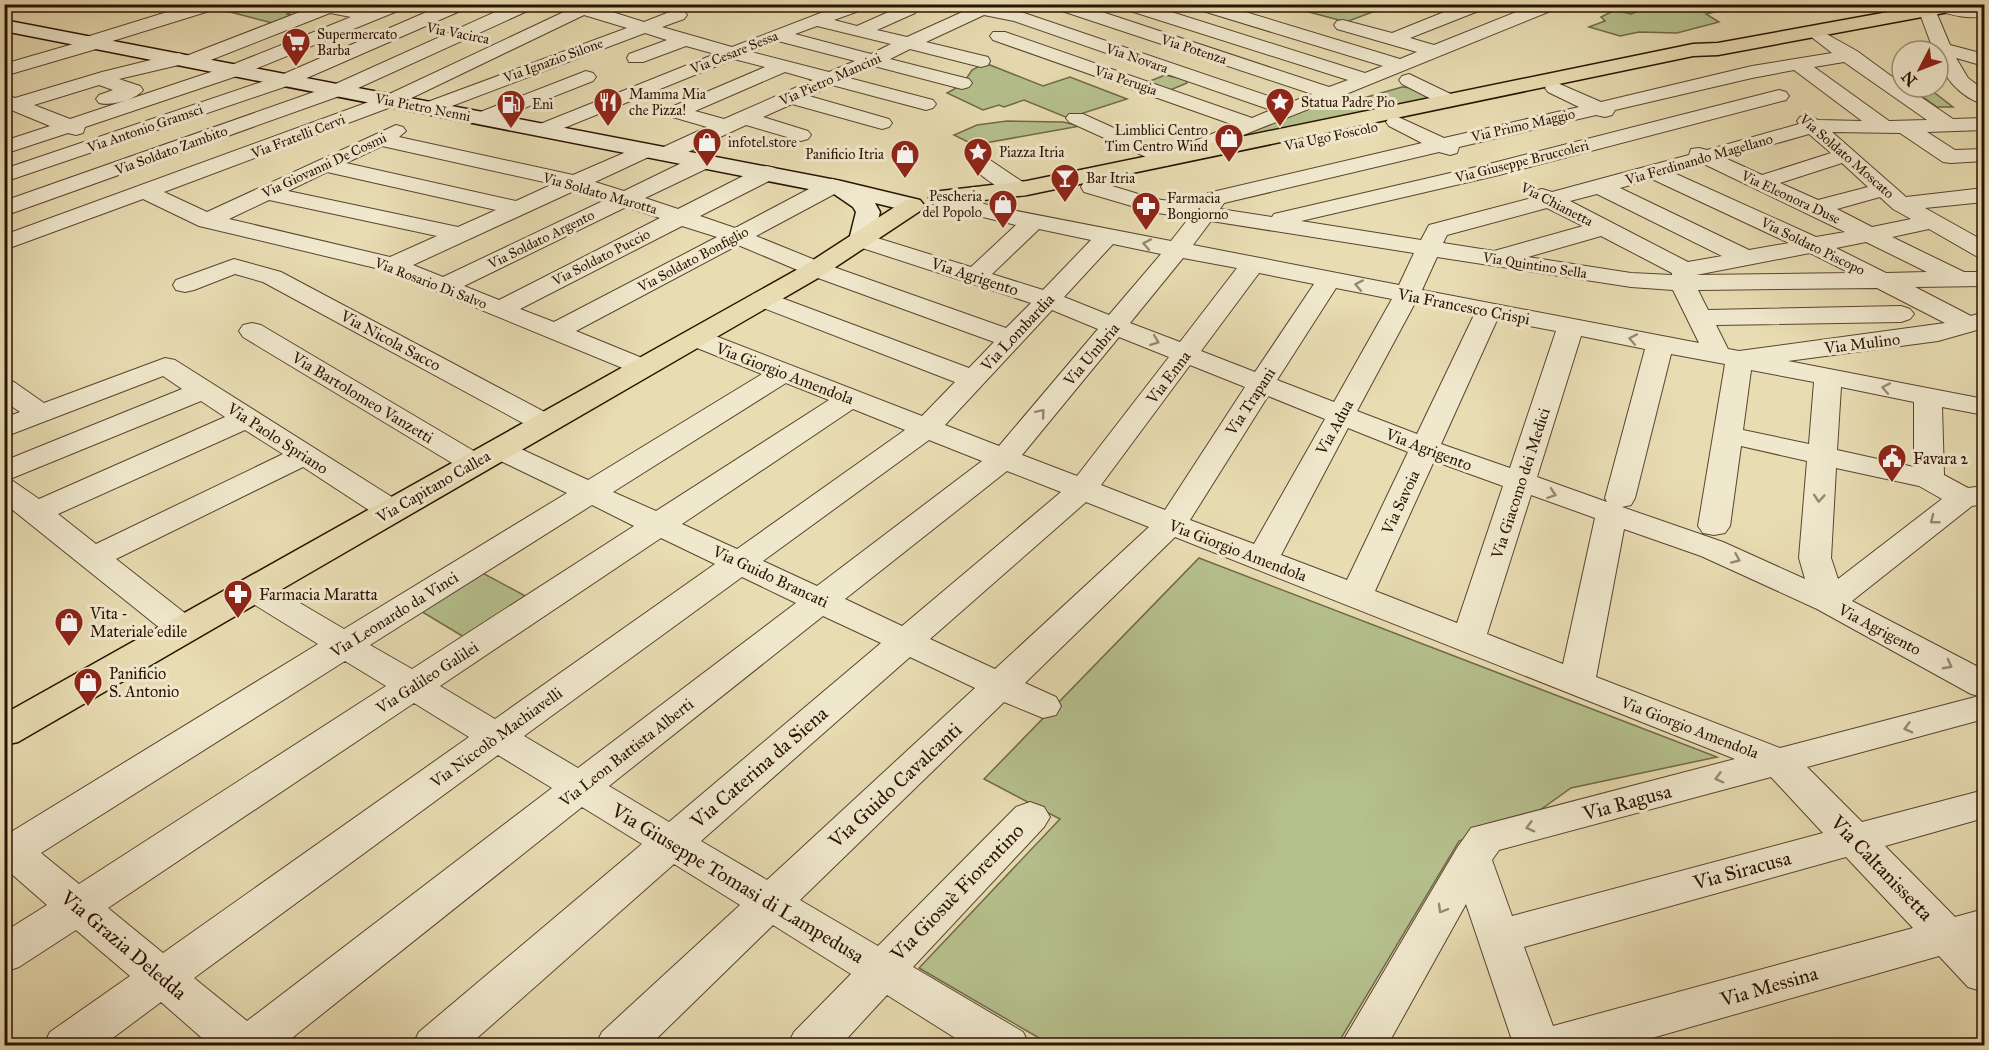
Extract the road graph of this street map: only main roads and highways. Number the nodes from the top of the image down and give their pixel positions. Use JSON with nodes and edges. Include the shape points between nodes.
{"nodes":[{"id":1,"x":1939,"y":7,"type":"edge"},
{"id":2,"x":9,"y":28,"type":"edge"},
{"id":3,"x":1718,"y":49,"type":"junction"},
{"id":4,"x":837,"y":187,"type":"junction"},
{"id":5,"x":929,"y":203,"type":"junction"},
{"id":6,"x":1030,"y":203,"type":"junction"},
{"id":7,"x":861,"y":240,"type":"junction"},
{"id":8,"x":4,"y":732,"type":"edge"}],
"edges":[{"from":1,"to":3,"type":"main road","name":"Via Ugo Foscolo"},
{"from":2,"to":4,"type":"main road","name":"Via Pietro Nenni"},
{"from":3,"to":6,"type":"main road","name":"Via Ugo Foscolo","via":[[1708,55]]},
{"from":3,"to":6,"type":"main road","name":"Via Ugo Foscolo","via":[[1694,50],[1166,160]]},
{"from":4,"to":5,"type":"main road","name":"Via Pietro Nenni"},
{"from":4,"to":7,"type":"main road","name":"Via Pietro Nenni","via":[[863,203],[868,212]]},
{"from":5,"to":6,"type":"main road","name":"Via Ugo Foscolo"},
{"from":5,"to":7,"type":"main road","name":"Via Capitano Callea"},
{"from":7,"to":8,"type":"main road","name":"Via Capitano Callea"}]}
